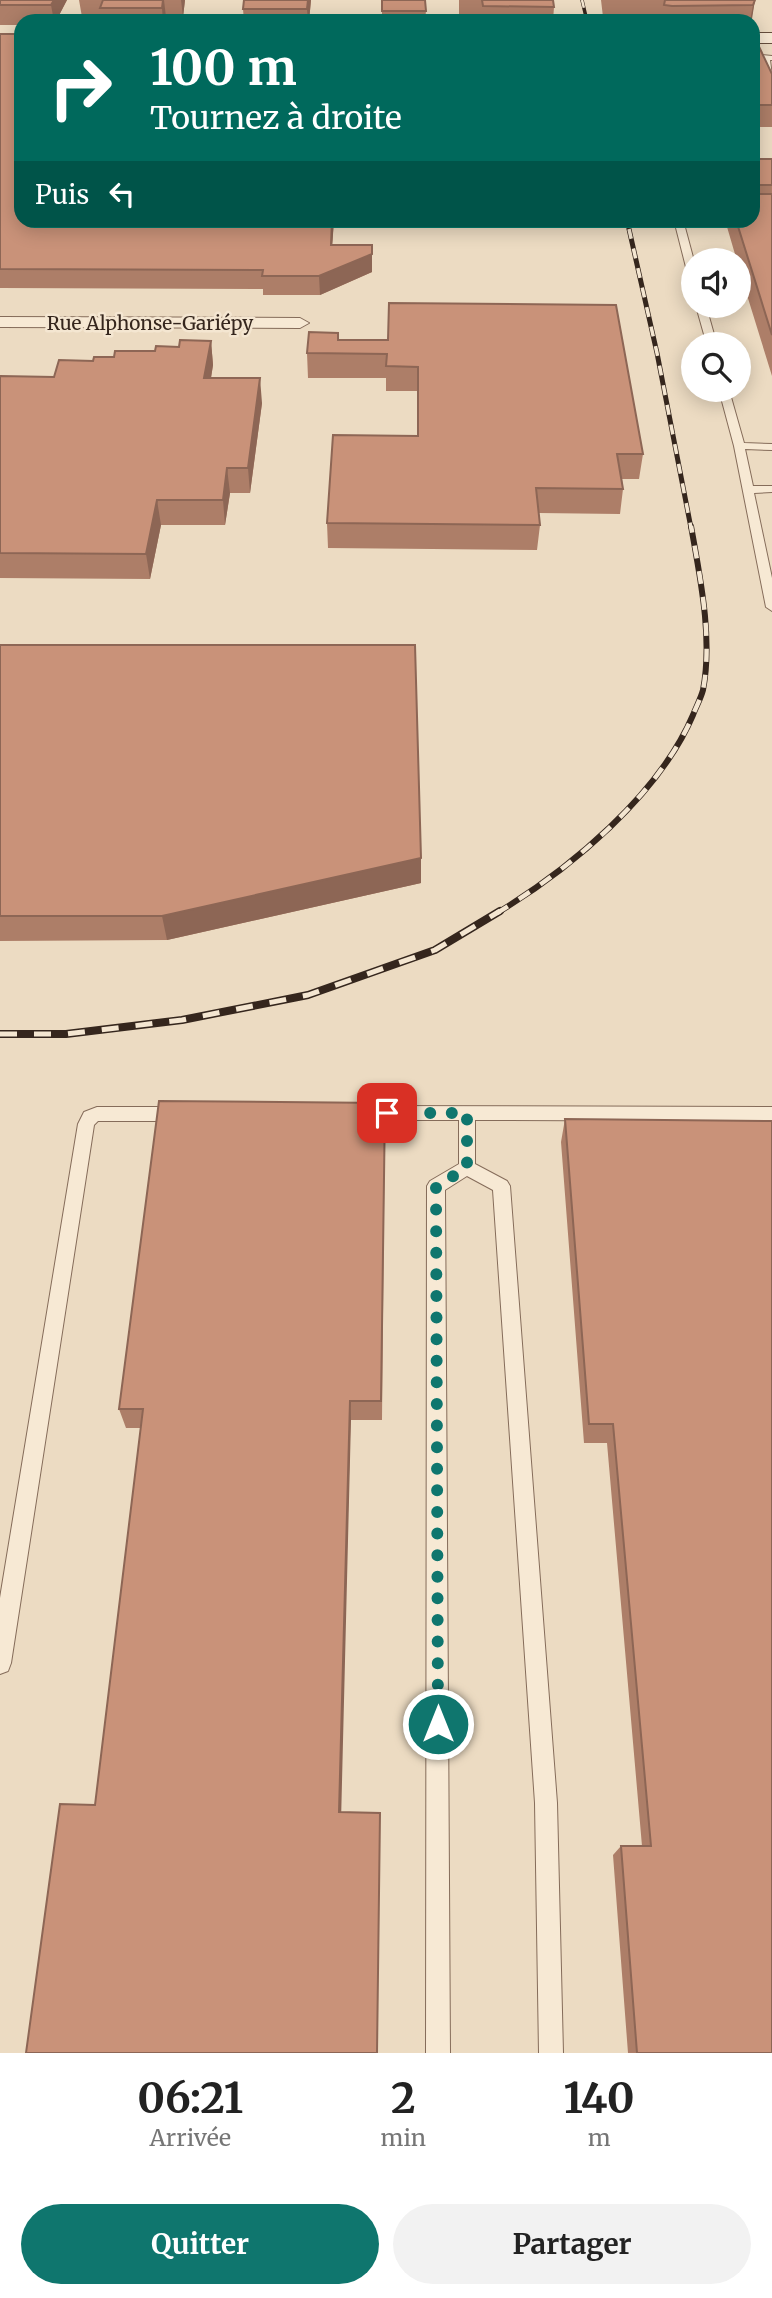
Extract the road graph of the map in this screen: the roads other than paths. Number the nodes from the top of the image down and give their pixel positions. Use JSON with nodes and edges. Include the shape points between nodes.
{"nodes":[{"id":1,"x":772,"y":58,"type":"edge"},
{"id":2,"x":772,"y":74,"type":"edge"},
{"id":3,"x":680,"y":228,"type":"edge"},
{"id":4,"x":686,"y":248,"type":"edge"},
{"id":5,"x":0,"y":322,"type":"edge"},
{"id":6,"x":300,"y":323,"type":"dead end"},
{"id":7,"x":727,"y":402,"type":"edge"},
{"id":8,"x":739,"y":446,"type":"junction"},
{"id":9,"x":772,"y":447,"type":"edge"},
{"id":10,"x":772,"y":489,"type":"edge"},
{"id":11,"x":747,"y":490,"type":"junction"},
{"id":12,"x":758,"y":546,"type":"junction"},
{"id":13,"x":772,"y":546,"type":"edge"},
{"id":14,"x":772,"y":607,"type":"edge"},
{"id":15,"x":344,"y":1113,"type":"edge"},
{"id":16,"x":467,"y":1113,"type":"junction"},
{"id":17,"x":193,"y":1114,"type":"edge"},
{"id":18,"x":772,"y":1114,"type":"edge"},
{"id":19,"x":467,"y":1168,"type":"junction"},
{"id":20,"x":0,"y":1663,"type":"edge"},
{"id":21,"x":438,"y":2053,"type":"edge"},
{"id":22,"x":551,"y":2053,"type":"edge"}],
"edges":[{"from":1,"to":2,"type":"lane","via":[[765,57]]},
{"from":3,"to":4,"type":"lane"},
{"from":5,"to":6,"type":"street","name":"Rue Alphonse-Gariépy"},
{"from":7,"to":8,"type":"lane"},
{"from":8,"to":9,"type":"lane"},
{"from":8,"to":11,"type":"lane"},
{"from":10,"to":11,"type":"lane"},
{"from":11,"to":12,"type":"lane"},
{"from":12,"to":13,"type":"lane"},
{"from":12,"to":14,"type":"lane"},
{"from":15,"to":16,"type":"lane"},
{"from":16,"to":18,"type":"lane"},
{"from":16,"to":19,"type":"lane"},
{"from":17,"to":20,"type":"lane","via":[[97,1114],[86,1124]]},
{"from":19,"to":21,"type":"lane","via":[[436,1186]]},
{"from":19,"to":22,"type":"lane","via":[[501,1186],[546,1803]]}]}
